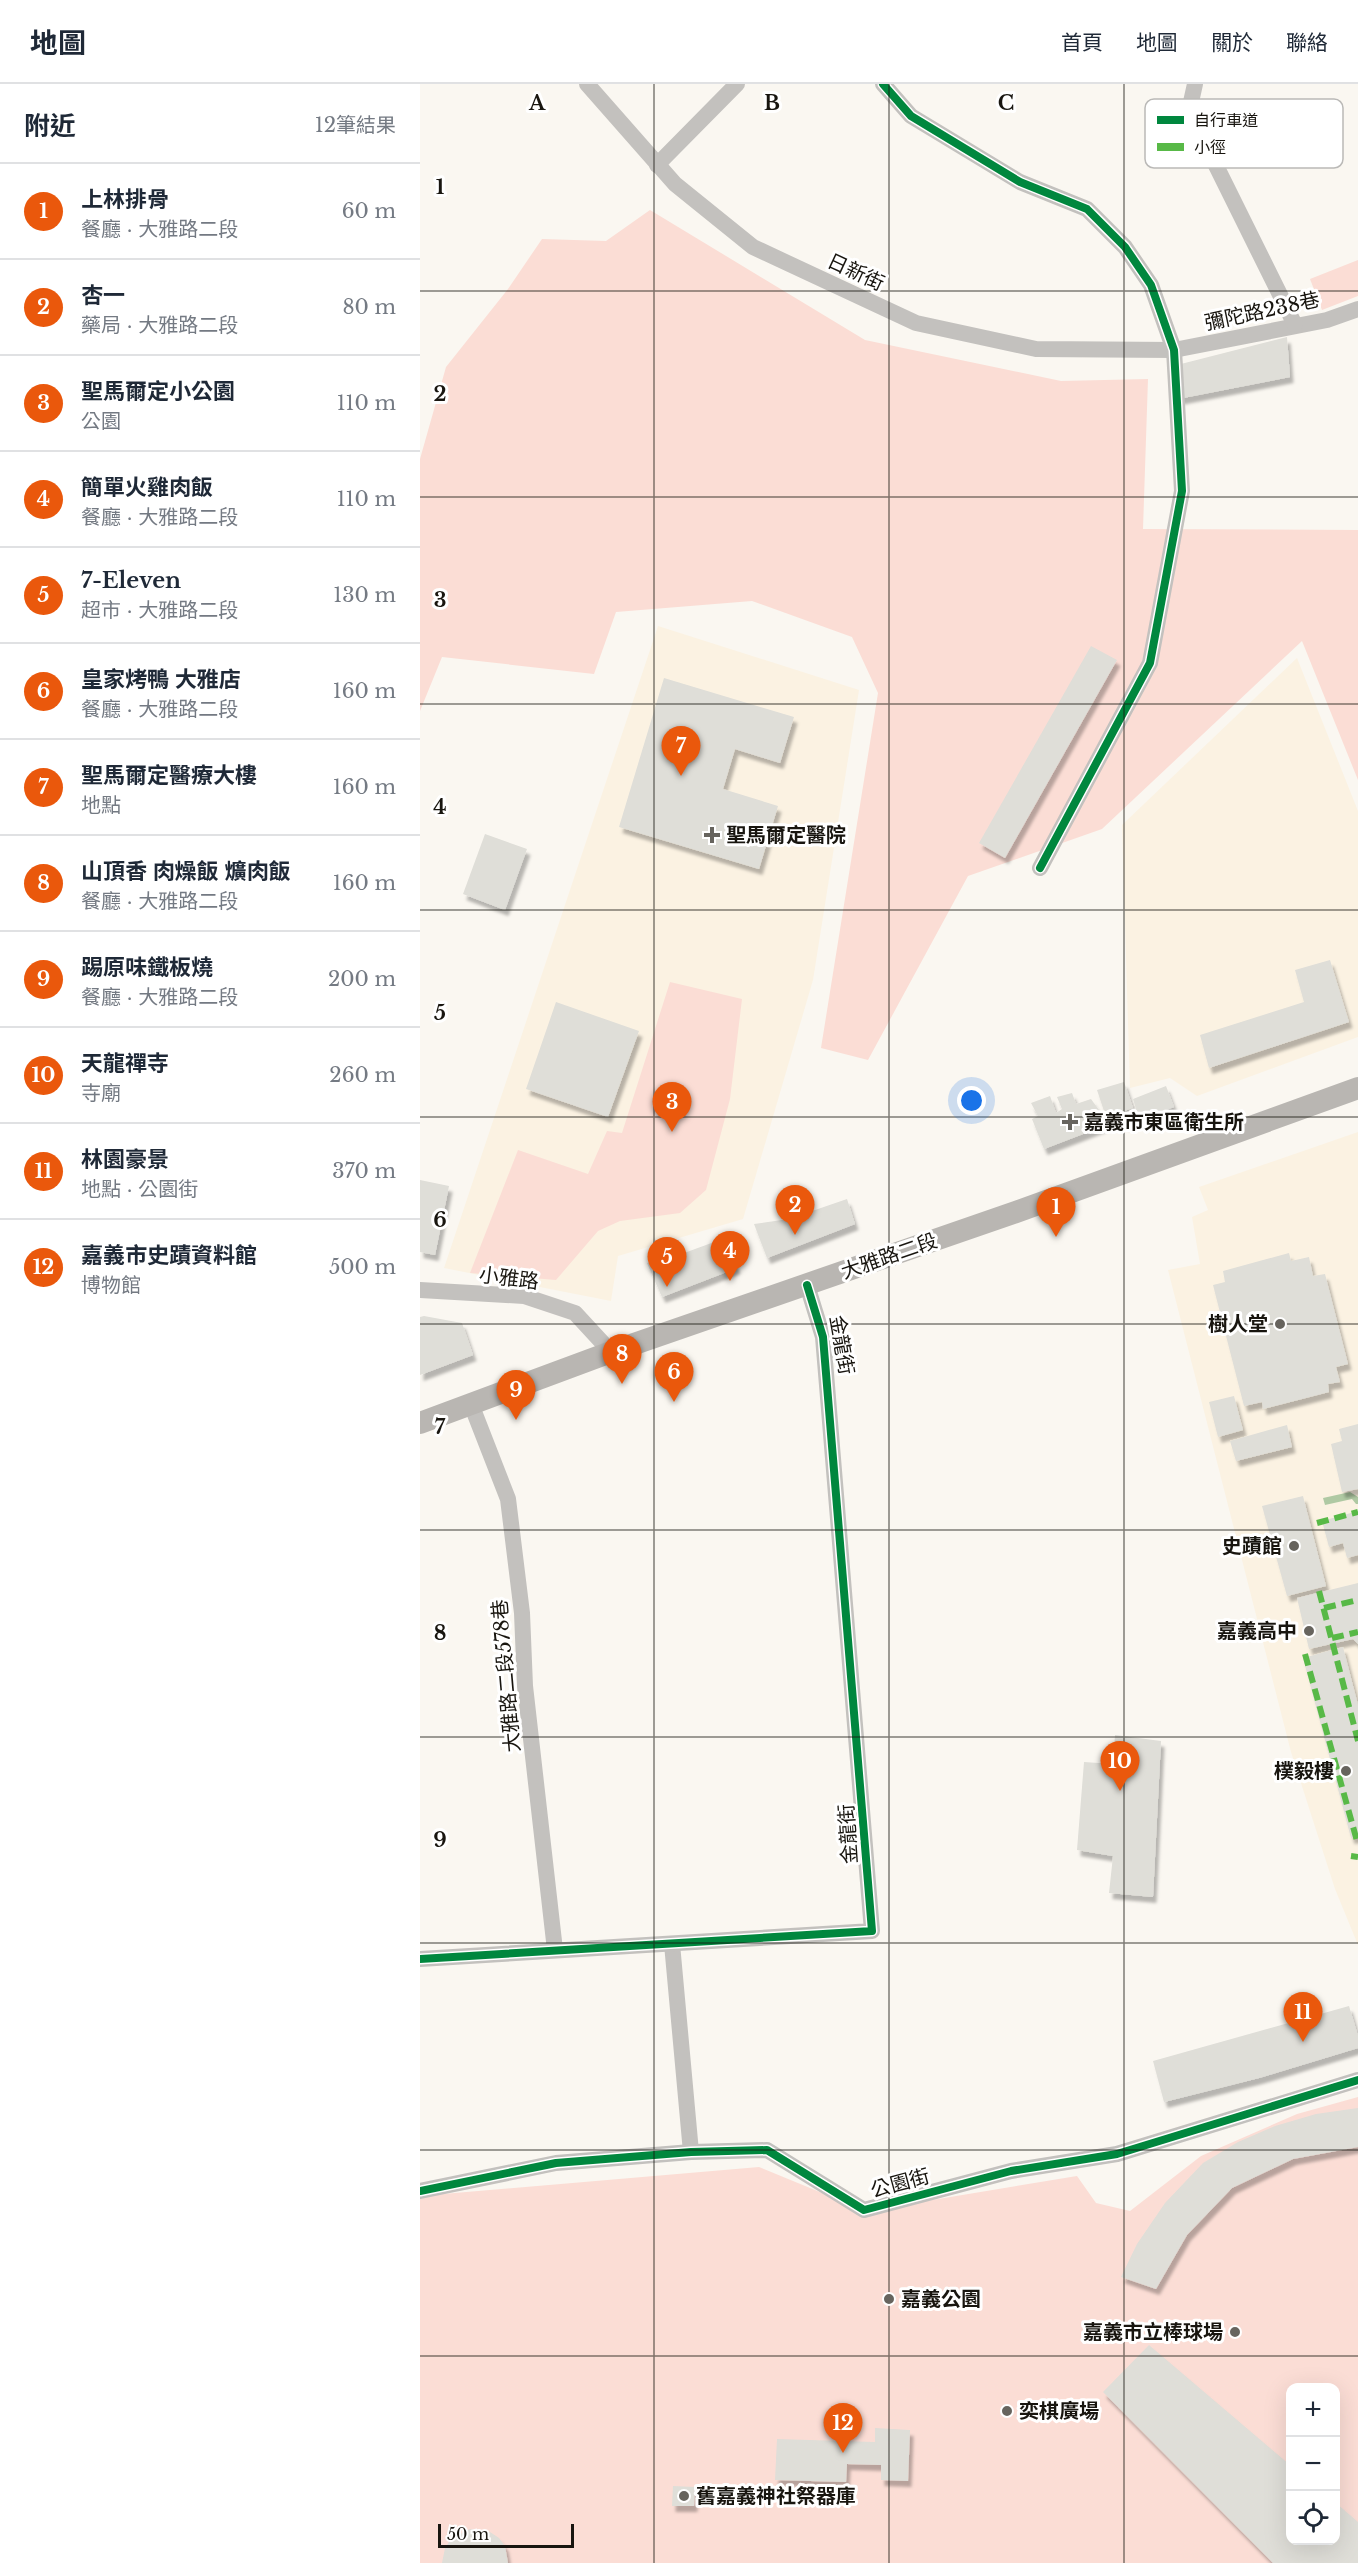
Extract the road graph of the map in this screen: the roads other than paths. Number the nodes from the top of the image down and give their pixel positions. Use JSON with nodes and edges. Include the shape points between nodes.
{"nodes":[{"id":1,"x":587,"y":84,"type":"edge"},
{"id":2,"x":737,"y":84,"type":"edge"},
{"id":3,"x":883,"y":84,"type":"edge"},
{"id":4,"x":1195,"y":84,"type":"edge"},
{"id":5,"x":1192,"y":99,"type":"edge"},
{"id":6,"x":657,"y":165,"type":"junction"},
{"id":7,"x":1217,"y":168,"type":"edge"},
{"id":8,"x":1358,"y":309,"type":"edge"},
{"id":9,"x":1295,"y":325,"type":"junction"},
{"id":10,"x":1174,"y":350,"type":"junction"},
{"id":11,"x":1040,"y":868,"type":"dead end"},
{"id":12,"x":1358,"y":1088,"type":"edge"},
{"id":13,"x":807,"y":1285,"type":"junction"},
{"id":14,"x":420,"y":1290,"type":"edge"},
{"id":15,"x":612,"y":1352,"type":"junction"},
{"id":16,"x":471,"y":1404,"type":"junction"},
{"id":17,"x":420,"y":1423,"type":"edge"},
{"id":18,"x":672,"y":1944,"type":"junction"},
{"id":19,"x":555,"y":1950,"type":"junction"},
{"id":20,"x":420,"y":1959,"type":"edge"},
{"id":21,"x":1358,"y":2080,"type":"edge"},
{"id":22,"x":692,"y":2152,"type":"junction"},
{"id":23,"x":420,"y":2191,"type":"edge"}],
"edges":[{"from":1,"to":6,"type":"street","name":"日新街"},
{"from":2,"to":6,"type":"street"},
{"from":3,"to":10,"type":"street","via":[[911,116],[1010,176],[1088,210],[1125,247],[1151,285]]},
{"from":4,"to":5,"type":"street"},
{"from":6,"to":10,"type":"street","name":"日新街","via":[[753,247],[916,323],[1036,349]]},
{"from":7,"to":9,"type":"street"},
{"from":8,"to":9,"type":"street","name":"彌陀路238巷","via":[[1327,320]]},
{"from":9,"to":10,"type":"street","name":"彌陀路238巷"},
{"from":10,"to":11,"type":"street","via":[[1182,491],[1150,663]]},
{"from":12,"to":13,"type":"main road","name":"大雅路二段"},
{"from":13,"to":15,"type":"main road","name":"大雅路二段"},
{"from":13,"to":18,"type":"street","name":"金龍街","via":[[823,1337],[872,1931]]},
{"from":14,"to":15,"type":"street","name":"小雅路","via":[[534,1299],[575,1313]]},
{"from":15,"to":16,"type":"main road","name":"大雅路二段"},
{"from":16,"to":17,"type":"main road","name":"大雅路二段"},
{"from":16,"to":19,"type":"street","name":"大雅路二段578巷","via":[[508,1499]]},
{"from":18,"to":19,"type":"street","name":"金龍街"},
{"from":18,"to":22,"type":"street"},
{"from":19,"to":20,"type":"street","name":"金龍街"},
{"from":21,"to":22,"type":"street","name":"公園街","via":[[1117,2154],[1011,2171],[864,2210],[767,2150]]},
{"from":22,"to":23,"type":"street","name":"公園街","via":[[556,2163]]}]}
